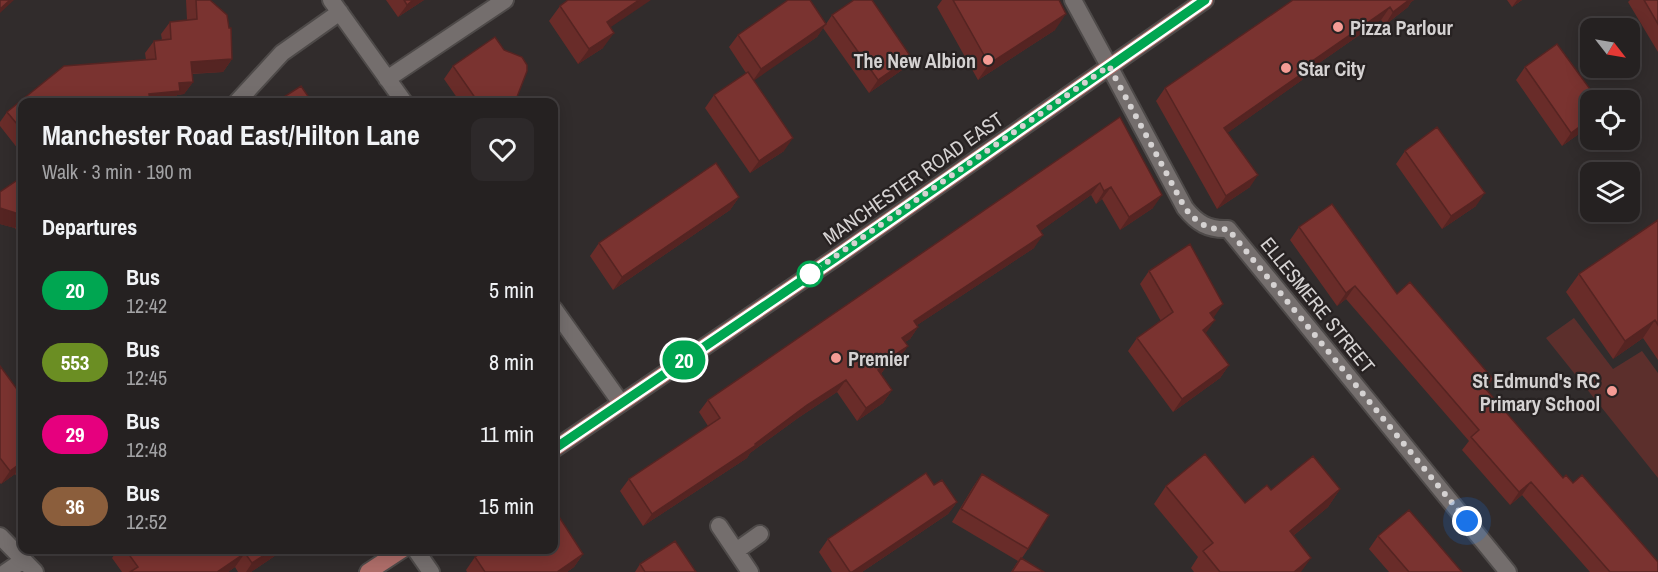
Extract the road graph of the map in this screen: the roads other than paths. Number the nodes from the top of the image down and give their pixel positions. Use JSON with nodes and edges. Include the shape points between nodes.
{"nodes":[{"id":1,"x":505,"y":0,"type":"edge"},
{"id":2,"x":1073,"y":0,"type":"edge"},
{"id":3,"x":1205,"y":0,"type":"edge"},
{"id":4,"x":336,"y":6,"type":"edge"},
{"id":5,"x":1109,"y":66,"type":"junction"},
{"id":6,"x":387,"y":79,"type":"junction"},
{"id":7,"x":241,"y":98,"type":"edge"},
{"id":8,"x":401,"y":98,"type":"edge"},
{"id":9,"x":558,"y":315,"type":"edge"},
{"id":10,"x":621,"y":403,"type":"junction"},
{"id":11,"x":558,"y":446,"type":"edge"},
{"id":12,"x":719,"y":526,"type":"dead end"},
{"id":13,"x":760,"y":534,"type":"dead end"},
{"id":14,"x":0,"y":536,"type":"edge"},
{"id":15,"x":736,"y":551,"type":"junction"},
{"id":16,"x":395,"y":554,"type":"edge"},
{"id":17,"x":418,"y":554,"type":"edge"},
{"id":18,"x":22,"y":561,"type":"junction"},
{"id":19,"x":6,"y":572,"type":"edge"},
{"id":20,"x":35,"y":572,"type":"edge"},
{"id":21,"x":368,"y":572,"type":"edge"},
{"id":22,"x":431,"y":572,"type":"edge"},
{"id":23,"x":750,"y":572,"type":"edge"},
{"id":24,"x":1508,"y":572,"type":"edge"}],
"edges":[{"from":1,"to":6,"type":"street"},
{"from":2,"to":5,"type":"street","name":"ELLESMERE STREET"},
{"from":3,"to":5,"type":"main road","name":"MANCHESTER ROAD EAST"},
{"from":4,"to":6,"type":"street"},
{"from":4,"to":7,"type":"street","via":[[282,53]]},
{"from":5,"to":10,"type":"main road","name":"MANCHESTER ROAD EAST"},
{"from":5,"to":24,"type":"street","name":"ELLESMERE STREET","via":[[1185,208],[1207,227],[1228,229]]},
{"from":6,"to":8,"type":"street"},
{"from":9,"to":10,"type":"street"},
{"from":10,"to":11,"type":"main road","name":"MANCHESTER ROAD EAST"},
{"from":12,"to":15,"type":"street"},
{"from":13,"to":15,"type":"street"},
{"from":14,"to":18,"type":"street"},
{"from":15,"to":23,"type":"street"},
{"from":16,"to":21,"type":"main road"},
{"from":17,"to":22,"type":"street"},
{"from":18,"to":19,"type":"street"},
{"from":18,"to":20,"type":"street"}]}
